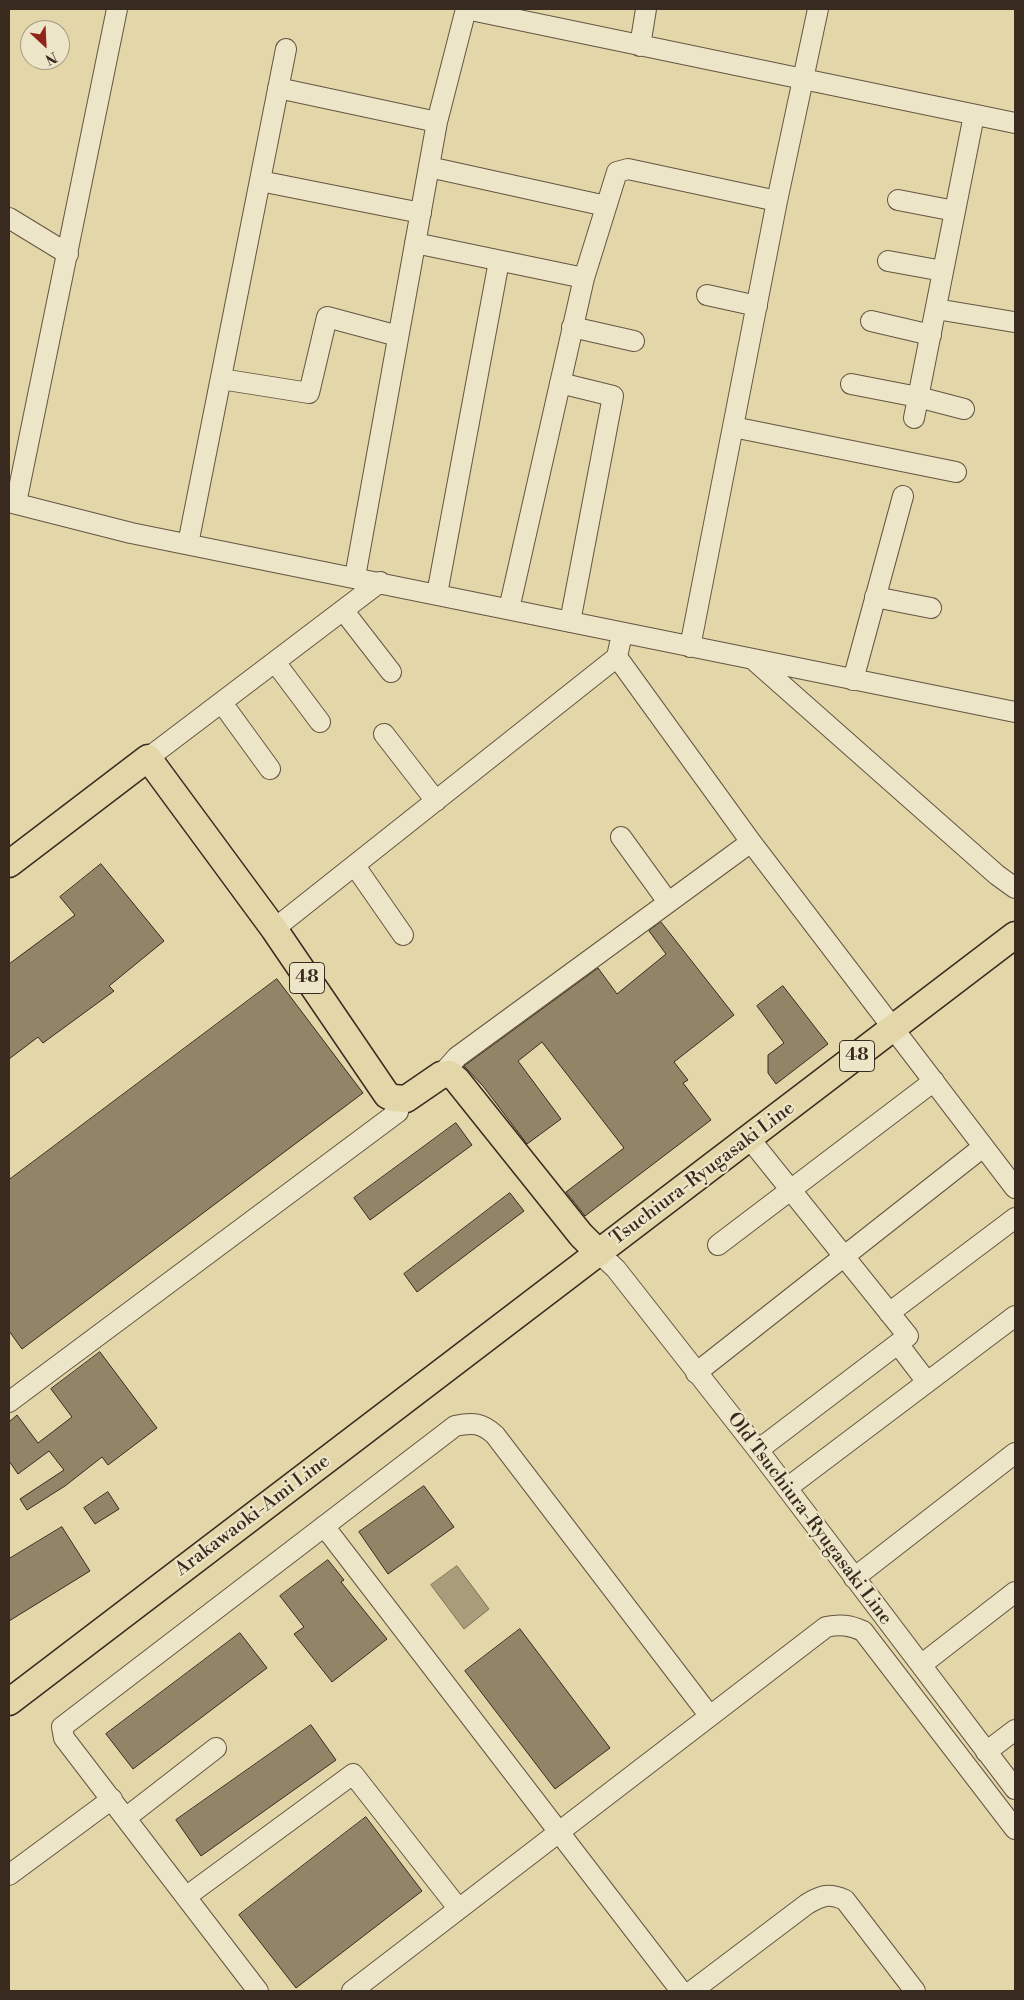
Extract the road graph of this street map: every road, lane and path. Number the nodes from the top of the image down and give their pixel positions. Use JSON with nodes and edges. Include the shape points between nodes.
{"nodes":[{"id":1,"x":118,"y":9,"type":"edge"},
{"id":2,"x":466,"y":9,"type":"edge"},
{"id":3,"x":646,"y":9,"type":"edge"},
{"id":4,"x":818,"y":9,"type":"edge"},
{"id":5,"x":640,"y":46,"type":"junction"},
{"id":6,"x":286,"y":49,"type":"dead end"},
{"id":7,"x":804,"y":80,"type":"junction"},
{"id":8,"x":278,"y":88,"type":"junction"},
{"id":9,"x":974,"y":115,"type":"junction"},
{"id":10,"x":437,"y":122,"type":"junction"},
{"id":11,"x":1015,"y":123,"type":"edge"},
{"id":12,"x":429,"y":167,"type":"junction"},
{"id":13,"x":260,"y":181,"type":"junction"},
{"id":14,"x":898,"y":200,"type":"dead end"},
{"id":15,"x":777,"y":201,"type":"junction"},
{"id":16,"x":606,"y":206,"type":"junction"},
{"id":17,"x":955,"y":211,"type":"junction"},
{"id":18,"x":421,"y":213,"type":"junction"},
{"id":19,"x":9,"y":218,"type":"edge"},
{"id":20,"x":415,"y":243,"type":"junction"},
{"id":21,"x":68,"y":254,"type":"junction"},
{"id":22,"x":499,"y":260,"type":"junction"},
{"id":23,"x":888,"y":261,"type":"dead end"},
{"id":24,"x":943,"y":271,"type":"junction"},
{"id":25,"x":584,"y":278,"type":"junction"},
{"id":26,"x":707,"y":295,"type":"dead end"},
{"id":27,"x":757,"y":306,"type":"junction"},
{"id":28,"x":936,"y":309,"type":"junction"},
{"id":29,"x":871,"y":321,"type":"dead end"},
{"id":30,"x":1014,"y":322,"type":"edge"},
{"id":31,"x":572,"y":327,"type":"junction"},
{"id":32,"x":931,"y":335,"type":"junction"},
{"id":33,"x":398,"y":336,"type":"junction"},
{"id":34,"x":634,"y":341,"type":"dead end"},
{"id":35,"x":221,"y":379,"type":"junction"},
{"id":36,"x":560,"y":382,"type":"junction"},
{"id":37,"x":851,"y":384,"type":"dead end"},
{"id":38,"x":918,"y":397,"type":"junction"},
{"id":39,"x":964,"y":409,"type":"dead end"},
{"id":40,"x":914,"y":418,"type":"dead end"},
{"id":41,"x":733,"y":427,"type":"junction"},
{"id":42,"x":956,"y":472,"type":"dead end"},
{"id":43,"x":903,"y":496,"type":"dead end"},
{"id":44,"x":12,"y":503,"type":"edge"},
{"id":45,"x":188,"y":544,"type":"junction"},
{"id":46,"x":355,"y":577,"type":"junction"},
{"id":47,"x":380,"y":582,"type":"junction"},
{"id":48,"x":437,"y":594,"type":"junction"},
{"id":49,"x":875,"y":597,"type":"junction"},
{"id":50,"x":931,"y":608,"type":"dead end"},
{"id":51,"x":509,"y":609,"type":"junction"},
{"id":52,"x":343,"y":610,"type":"junction"},
{"id":53,"x":570,"y":622,"type":"junction"},
{"id":54,"x":623,"y":634,"type":"junction"},
{"id":55,"x":690,"y":647,"type":"junction"},
{"id":56,"x":617,"y":657,"type":"junction"},
{"id":57,"x":755,"y":660,"type":"junction"},
{"id":58,"x":275,"y":662,"type":"junction"},
{"id":59,"x":391,"y":672,"type":"dead end"},
{"id":60,"x":853,"y":680,"type":"junction"},
{"id":61,"x":222,"y":703,"type":"junction"},
{"id":62,"x":1015,"y":712,"type":"edge"},
{"id":63,"x":320,"y":722,"type":"dead end"},
{"id":64,"x":384,"y":734,"type":"dead end"},
{"id":65,"x":148,"y":758,"type":"junction"},
{"id":66,"x":270,"y":769,"type":"dead end"},
{"id":67,"x":436,"y":800,"type":"junction"},
{"id":68,"x":621,"y":837,"type":"dead end"},
{"id":69,"x":751,"y":842,"type":"junction"},
{"id":70,"x":9,"y":864,"type":"edge"},
{"id":71,"x":354,"y":866,"type":"junction"},
{"id":72,"x":1015,"y":888,"type":"edge"},
{"id":73,"x":668,"y":902,"type":"junction"},
{"id":74,"x":274,"y":929,"type":"junction"},
{"id":75,"x":403,"y":935,"type":"dead end"},
{"id":76,"x":1015,"y":935,"type":"edge"},
{"id":77,"x":894,"y":1028,"type":"junction"},
{"id":78,"x":441,"y":1075,"type":"junction"},
{"id":79,"x":934,"y":1081,"type":"junction"},
{"id":80,"x":400,"y":1099,"type":"junction"},
{"id":81,"x":749,"y":1138,"type":"junction"},
{"id":82,"x":984,"y":1147,"type":"junction"},
{"id":83,"x":1015,"y":1188,"type":"edge"},
{"id":84,"x":791,"y":1190,"type":"junction"},
{"id":85,"x":1015,"y":1218,"type":"edge"},
{"id":86,"x":718,"y":1245,"type":"dead end"},
{"id":87,"x":599,"y":1253,"type":"junction"},
{"id":88,"x":844,"y":1257,"type":"junction"},
{"id":89,"x":889,"y":1313,"type":"junction"},
{"id":90,"x":1015,"y":1316,"type":"edge"},
{"id":91,"x":898,"y":1344,"type":"junction"},
{"id":92,"x":696,"y":1373,"type":"junction"},
{"id":93,"x":928,"y":1382,"type":"junction"},
{"id":94,"x":9,"y":1402,"type":"edge"},
{"id":95,"x":758,"y":1450,"type":"junction"},
{"id":96,"x":1015,"y":1453,"type":"edge"},
{"id":97,"x":787,"y":1488,"type":"junction"},
{"id":98,"x":324,"y":1526,"type":"junction"},
{"id":99,"x":854,"y":1578,"type":"junction"},
{"id":100,"x":1015,"y":1592,"type":"edge"},
{"id":101,"x":921,"y":1666,"type":"junction"},
{"id":102,"x":9,"y":1702,"type":"edge"},
{"id":103,"x":709,"y":1715,"type":"junction"},
{"id":104,"x":1015,"y":1730,"type":"edge"},
{"id":105,"x":216,"y":1748,"type":"dead end"},
{"id":106,"x":986,"y":1752,"type":"junction"},
{"id":107,"x":1015,"y":1789,"type":"edge"},
{"id":108,"x":112,"y":1799,"type":"junction"},
{"id":109,"x":127,"y":1818,"type":"junction"},
{"id":110,"x":1015,"y":1829,"type":"edge"},
{"id":111,"x":559,"y":1833,"type":"junction"},
{"id":112,"x":9,"y":1875,"type":"edge"},
{"id":113,"x":187,"y":1896,"type":"junction"},
{"id":114,"x":458,"y":1908,"type":"junction"},
{"id":115,"x":258,"y":1991,"type":"edge"},
{"id":116,"x":352,"y":1991,"type":"edge"},
{"id":117,"x":681,"y":1991,"type":"edge"},
{"id":118,"x":692,"y":1991,"type":"edge"},
{"id":119,"x":916,"y":1991,"type":"edge"}],
"edges":[{"from":1,"to":21,"type":"street"},
{"from":2,"to":5,"type":"street"},
{"from":2,"to":10,"type":"street"},
{"from":3,"to":5,"type":"street"},
{"from":4,"to":7,"type":"street"},
{"from":5,"to":7,"type":"street"},
{"from":6,"to":8,"type":"street"},
{"from":7,"to":9,"type":"street"},
{"from":7,"to":15,"type":"street"},
{"from":8,"to":10,"type":"street"},
{"from":8,"to":13,"type":"street"},
{"from":9,"to":11,"type":"street"},
{"from":9,"to":17,"type":"street"},
{"from":10,"to":12,"type":"street"},
{"from":12,"to":16,"type":"street"},
{"from":12,"to":18,"type":"street"},
{"from":13,"to":18,"type":"street"},
{"from":13,"to":35,"type":"street"},
{"from":14,"to":17,"type":"street"},
{"from":15,"to":16,"type":"street","via":[[628,169],[617,172]]},
{"from":15,"to":27,"type":"street"},
{"from":16,"to":25,"type":"street"},
{"from":17,"to":24,"type":"street"},
{"from":18,"to":20,"type":"street"},
{"from":19,"to":21,"type":"street"},
{"from":20,"to":22,"type":"street"},
{"from":20,"to":33,"type":"street"},
{"from":21,"to":44,"type":"street"},
{"from":22,"to":25,"type":"street"},
{"from":22,"to":48,"type":"street"},
{"from":23,"to":24,"type":"street"},
{"from":24,"to":28,"type":"street"},
{"from":25,"to":31,"type":"street"},
{"from":26,"to":27,"type":"street"},
{"from":27,"to":41,"type":"street"},
{"from":28,"to":30,"type":"street"},
{"from":28,"to":32,"type":"street"},
{"from":29,"to":32,"type":"street"},
{"from":31,"to":34,"type":"street"},
{"from":31,"to":36,"type":"street"},
{"from":32,"to":38,"type":"street"},
{"from":33,"to":35,"type":"street","via":[[327,317],[309,393]]},
{"from":33,"to":46,"type":"street"},
{"from":35,"to":45,"type":"street"},
{"from":36,"to":51,"type":"street"},
{"from":36,"to":53,"type":"street","via":[[613,396]]},
{"from":37,"to":38,"type":"street"},
{"from":38,"to":39,"type":"street"},
{"from":38,"to":40,"type":"street"},
{"from":41,"to":42,"type":"street"},
{"from":41,"to":55,"type":"street"},
{"from":43,"to":49,"type":"street"},
{"from":44,"to":45,"type":"street"},
{"from":45,"to":46,"type":"street"},
{"from":46,"to":47,"type":"street"},
{"from":47,"to":48,"type":"street"},
{"from":47,"to":52,"type":"street"},
{"from":48,"to":51,"type":"street"},
{"from":49,"to":50,"type":"street"},
{"from":49,"to":60,"type":"street"},
{"from":51,"to":53,"type":"street"},
{"from":52,"to":58,"type":"street"},
{"from":52,"to":59,"type":"street"},
{"from":53,"to":54,"type":"street"},
{"from":54,"to":55,"type":"street"},
{"from":54,"to":56,"type":"street"},
{"from":55,"to":57,"type":"street"},
{"from":56,"to":67,"type":"street"},
{"from":56,"to":69,"type":"street"},
{"from":57,"to":60,"type":"street"},
{"from":57,"to":72,"type":"street"},
{"from":58,"to":61,"type":"street"},
{"from":58,"to":63,"type":"street"},
{"from":60,"to":62,"type":"street"},
{"from":61,"to":65,"type":"street"},
{"from":61,"to":66,"type":"street"},
{"from":64,"to":67,"type":"street"},
{"from":65,"to":70,"type":"main road"},
{"from":65,"to":74,"type":"main road","number":"48"},
{"from":67,"to":71,"type":"street"},
{"from":68,"to":73,"type":"street"},
{"from":69,"to":73,"type":"street"},
{"from":69,"to":77,"type":"street"},
{"from":71,"to":74,"type":"street"},
{"from":71,"to":75,"type":"street"},
{"from":73,"to":78,"type":"street","via":[[457,1057]]},
{"from":74,"to":80,"type":"main road","number":"48","via":[[387,1094]]},
{"from":76,"to":77,"type":"main road","name":"Tsuchiura-Ryugasaki Line","number":"48"},
{"from":77,"to":79,"type":"street"},
{"from":77,"to":81,"type":"main road","name":"Tsuchiura-Ryugasaki Line","number":"48"},
{"from":78,"to":80,"type":"main road","via":[[413,1096]]},
{"from":78,"to":87,"type":"main road","name":"Tsuchiura-Ryugasaki Line","via":[[450,1074],[457,1080]]},
{"from":79,"to":82,"type":"street"},
{"from":79,"to":84,"type":"street"},
{"from":80,"to":94,"type":"street","via":[[398,1112]]},
{"from":81,"to":84,"type":"street"},
{"from":81,"to":87,"type":"main road","name":"Tsuchiura-Ryugasaki Line","number":"48"},
{"from":82,"to":83,"type":"street"},
{"from":82,"to":88,"type":"street"},
{"from":84,"to":86,"type":"street"},
{"from":84,"to":88,"type":"street"},
{"from":85,"to":89,"type":"street"},
{"from":87,"to":92,"type":"street","name":"Old Tsuchiura-Ryugasaki Line","via":[[616,1269]]},
{"from":87,"to":102,"type":"main road","name":"Arakawaoki-Ami Line"},
{"from":88,"to":89,"type":"street"},
{"from":88,"to":92,"type":"street"},
{"from":89,"to":91,"type":"street","via":[[908,1336]]},
{"from":90,"to":93,"type":"street"},
{"from":91,"to":93,"type":"street"},
{"from":91,"to":95,"type":"street"},
{"from":92,"to":95,"type":"street","name":"Old Tsuchiura-Ryugasaki Line"},
{"from":93,"to":97,"type":"street"},
{"from":95,"to":97,"type":"street","name":"Old Tsuchiura-Ryugasaki Line"},
{"from":96,"to":99,"type":"street"},
{"from":97,"to":99,"type":"street","name":"Old Tsuchiura-Ryugasaki Line"},
{"from":98,"to":103,"type":"street","via":[[455,1426],[470,1422],[484,1425],[495,1435]]},
{"from":98,"to":108,"type":"street","via":[[62,1726],[64,1738]]},
{"from":98,"to":111,"type":"street"},
{"from":99,"to":101,"type":"street","name":"Old Tsuchiura-Ryugasaki Line"},
{"from":100,"to":101,"type":"street"},
{"from":101,"to":106,"type":"street","name":"Old Tsuchiura-Ryugasaki Line"},
{"from":103,"to":110,"type":"street","via":[[826,1626],[852,1626],[863,1631]]},
{"from":103,"to":111,"type":"street"},
{"from":104,"to":106,"type":"street"},
{"from":105,"to":109,"type":"street"},
{"from":106,"to":107,"type":"street","name":"Old Tsuchiura-Ryugasaki Line"},
{"from":108,"to":109,"type":"street"},
{"from":108,"to":112,"type":"street"},
{"from":109,"to":113,"type":"street"},
{"from":111,"to":114,"type":"street"},
{"from":111,"to":117,"type":"street"},
{"from":113,"to":114,"type":"street","via":[[353,1774]]},
{"from":113,"to":115,"type":"street"},
{"from":114,"to":116,"type":"street"},
{"from":118,"to":119,"type":"street","via":[[807,1904],[832,1894],[845,1900]]}]}
